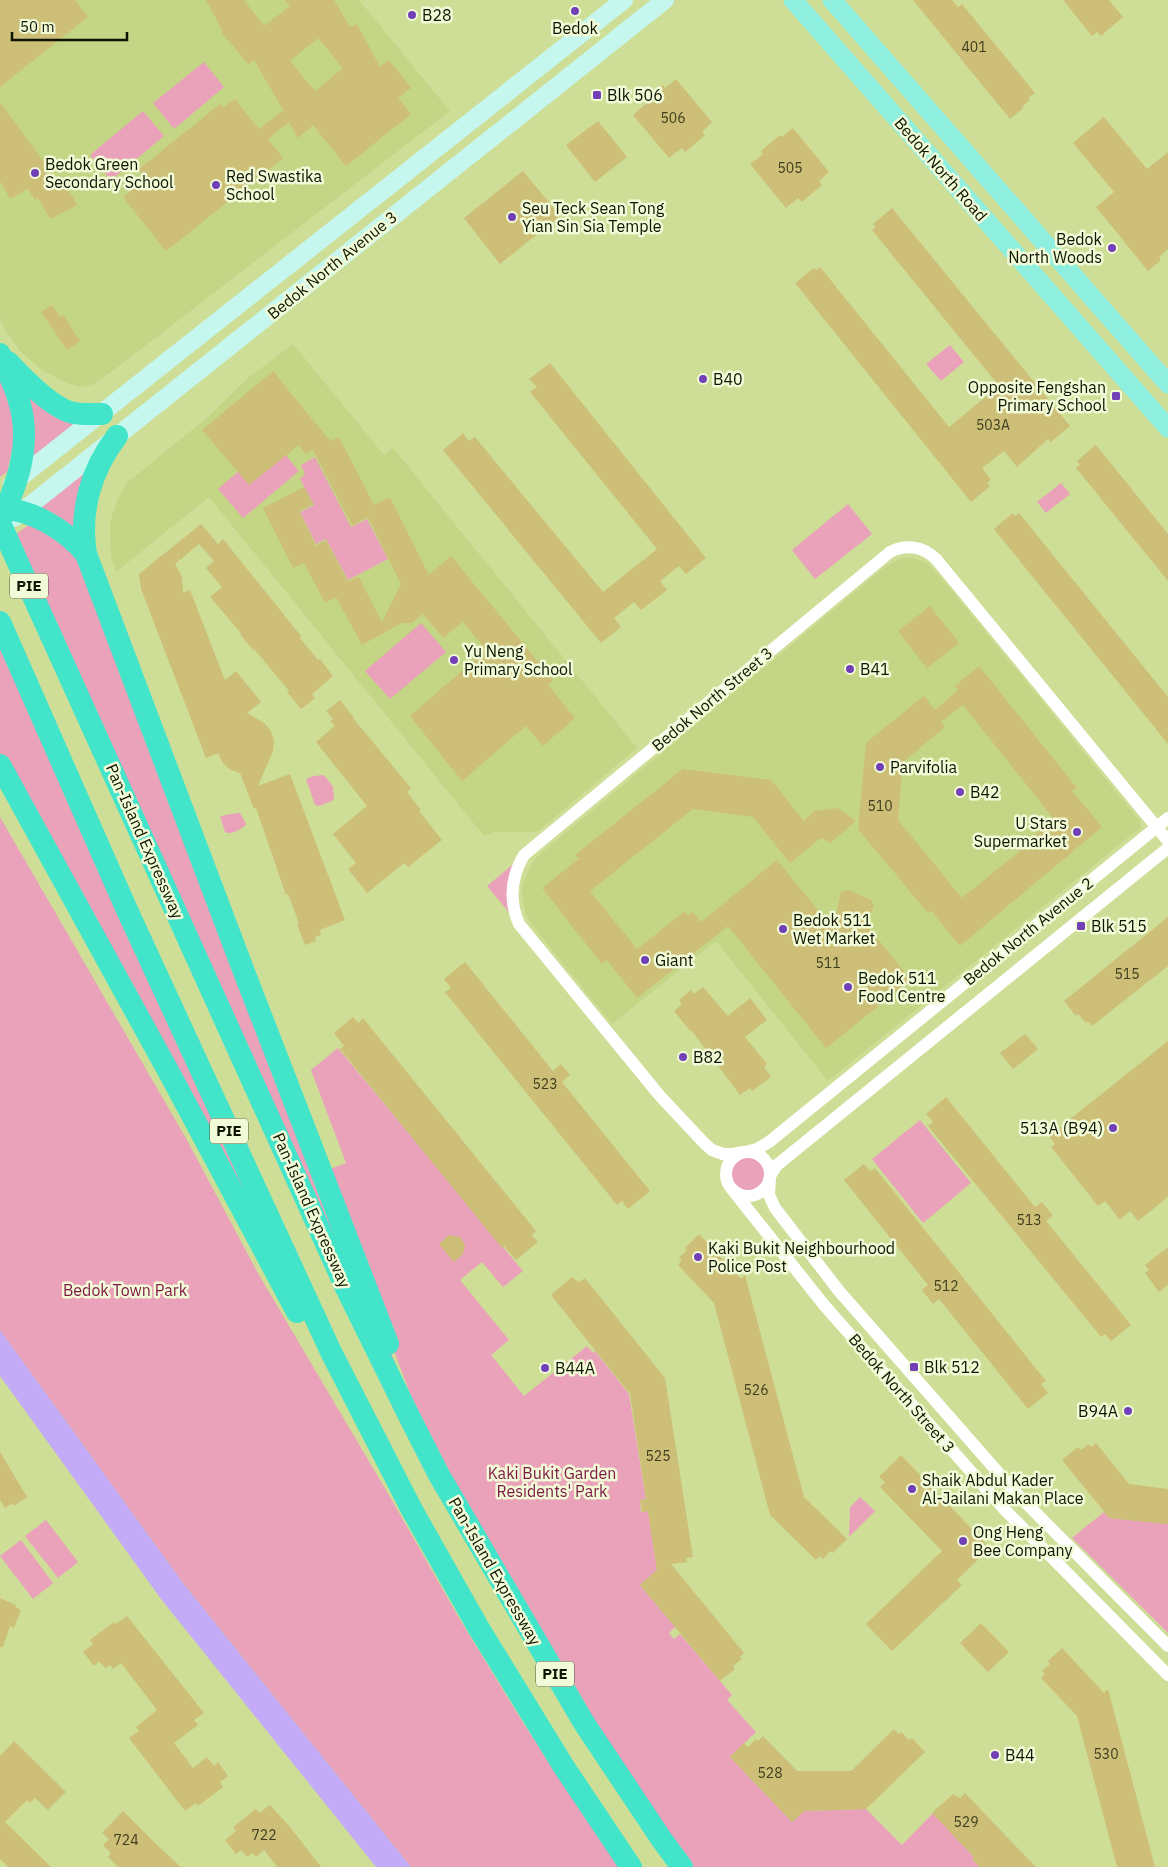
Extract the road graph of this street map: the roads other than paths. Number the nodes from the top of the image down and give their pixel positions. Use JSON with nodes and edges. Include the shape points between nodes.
{"nodes":[{"id":1,"x":624,"y":0,"type":"edge"},
{"id":2,"x":665,"y":0,"type":"edge"},
{"id":3,"x":793,"y":0,"type":"edge"},
{"id":4,"x":832,"y":0,"type":"edge"},
{"id":5,"x":0,"y":353,"type":"edge"},
{"id":6,"x":1168,"y":384,"type":"edge"},
{"id":7,"x":102,"y":414,"type":"junction"},
{"id":8,"x":1168,"y":428,"type":"edge"},
{"id":9,"x":118,"y":436,"type":"junction"},
{"id":10,"x":18,"y":480,"type":"junction"},
{"id":11,"x":4,"y":514,"type":"edge"},
{"id":12,"x":86,"y":554,"type":"junction"},
{"id":13,"x":0,"y":622,"type":"edge"},
{"id":14,"x":0,"y":765,"type":"edge"},
{"id":15,"x":1168,"y":818,"type":"edge"},
{"id":16,"x":1156,"y":827,"type":"junction"},
{"id":17,"x":1168,"y":842,"type":"edge"},
{"id":18,"x":1168,"y":848,"type":"edge"},
{"id":19,"x":744,"y":1152,"type":"junction"},
{"id":20,"x":770,"y":1177,"type":"junction"},
{"id":21,"x":731,"y":1188,"type":"junction"},
{"id":22,"x":331,"y":1352,"type":"junction"},
{"id":23,"x":439,"y":1475,"type":"junction"},
{"id":24,"x":1168,"y":1646,"type":"edge"},
{"id":25,"x":1168,"y":1674,"type":"edge"},
{"id":26,"x":631,"y":1867,"type":"edge"},
{"id":27,"x":682,"y":1867,"type":"edge"}],
"edges":[{"from":1,"to":7,"type":"main road","name":"Bedok North Avenue 3"},
{"from":2,"to":9,"type":"main road","name":"Bedok North Avenue 3"},
{"from":3,"to":8,"type":"main road","name":"Bedok North Road"},
{"from":4,"to":6,"type":"main road","name":"Bedok North Road"},
{"from":5,"to":7,"type":"highway","via":[[60,408],[76,413]]},
{"from":5,"to":10,"type":"highway","via":[[24,420]]},
{"from":7,"to":10,"type":"main road","name":"Bedok North Avenue 3"},
{"from":9,"to":11,"type":"main road","name":"Bedok North Avenue 3"},
{"from":9,"to":12,"type":"highway","via":[[100,463],[85,506]]},
{"from":10,"to":11,"type":"highway"},
{"from":11,"to":12,"type":"highway","via":[[53,525]]},
{"from":11,"to":23,"type":"highway","name":"Pan-Island Expressway","number":"PIE","via":[[57,649],[346,1288]]},
{"from":12,"to":23,"type":"highway"},
{"from":13,"to":22,"type":"highway","number":"PIE"},
{"from":14,"to":22,"type":"highway","via":[[309,1334]]},
{"from":15,"to":16,"type":"street","name":"Bedok North Avenue 2"},
{"from":16,"to":17,"type":"street","name":"Bedok North Street 3"},
{"from":16,"to":19,"type":"street","name":"Bedok North Avenue 2","via":[[769,1142]]},
{"from":16,"to":19,"type":"street","name":"Bedok North Street 3","via":[[932,555],[914,547],[901,548],[871,566],[524,855],[513,881],[513,903],[519,924],[660,1096],[712,1150],[727,1154]]},
{"from":18,"to":20,"type":"street","name":"Bedok North Avenue 2","via":[[777,1165]]},
{"from":19,"to":20,"type":"street","via":[[763,1157]]},
{"from":19,"to":21,"type":"street","via":[[728,1164],[726,1177]]},
{"from":20,"to":21,"type":"street","via":[[764,1189],[755,1195],[742,1195]]},
{"from":20,"to":24,"type":"street","name":"Bedok North Street 3","via":[[769,1195],[776,1208],[844,1297],[1017,1494]]},
{"from":21,"to":25,"type":"street","name":"Bedok North Street 3","via":[[824,1305],[1004,1509]]},
{"from":22,"to":26,"type":"highway","number":"PIE","via":[[412,1510],[478,1627]]},
{"from":23,"to":27,"type":"highway","name":"Pan-Island Expressway","number":"PIE","via":[[584,1723]]}]}
